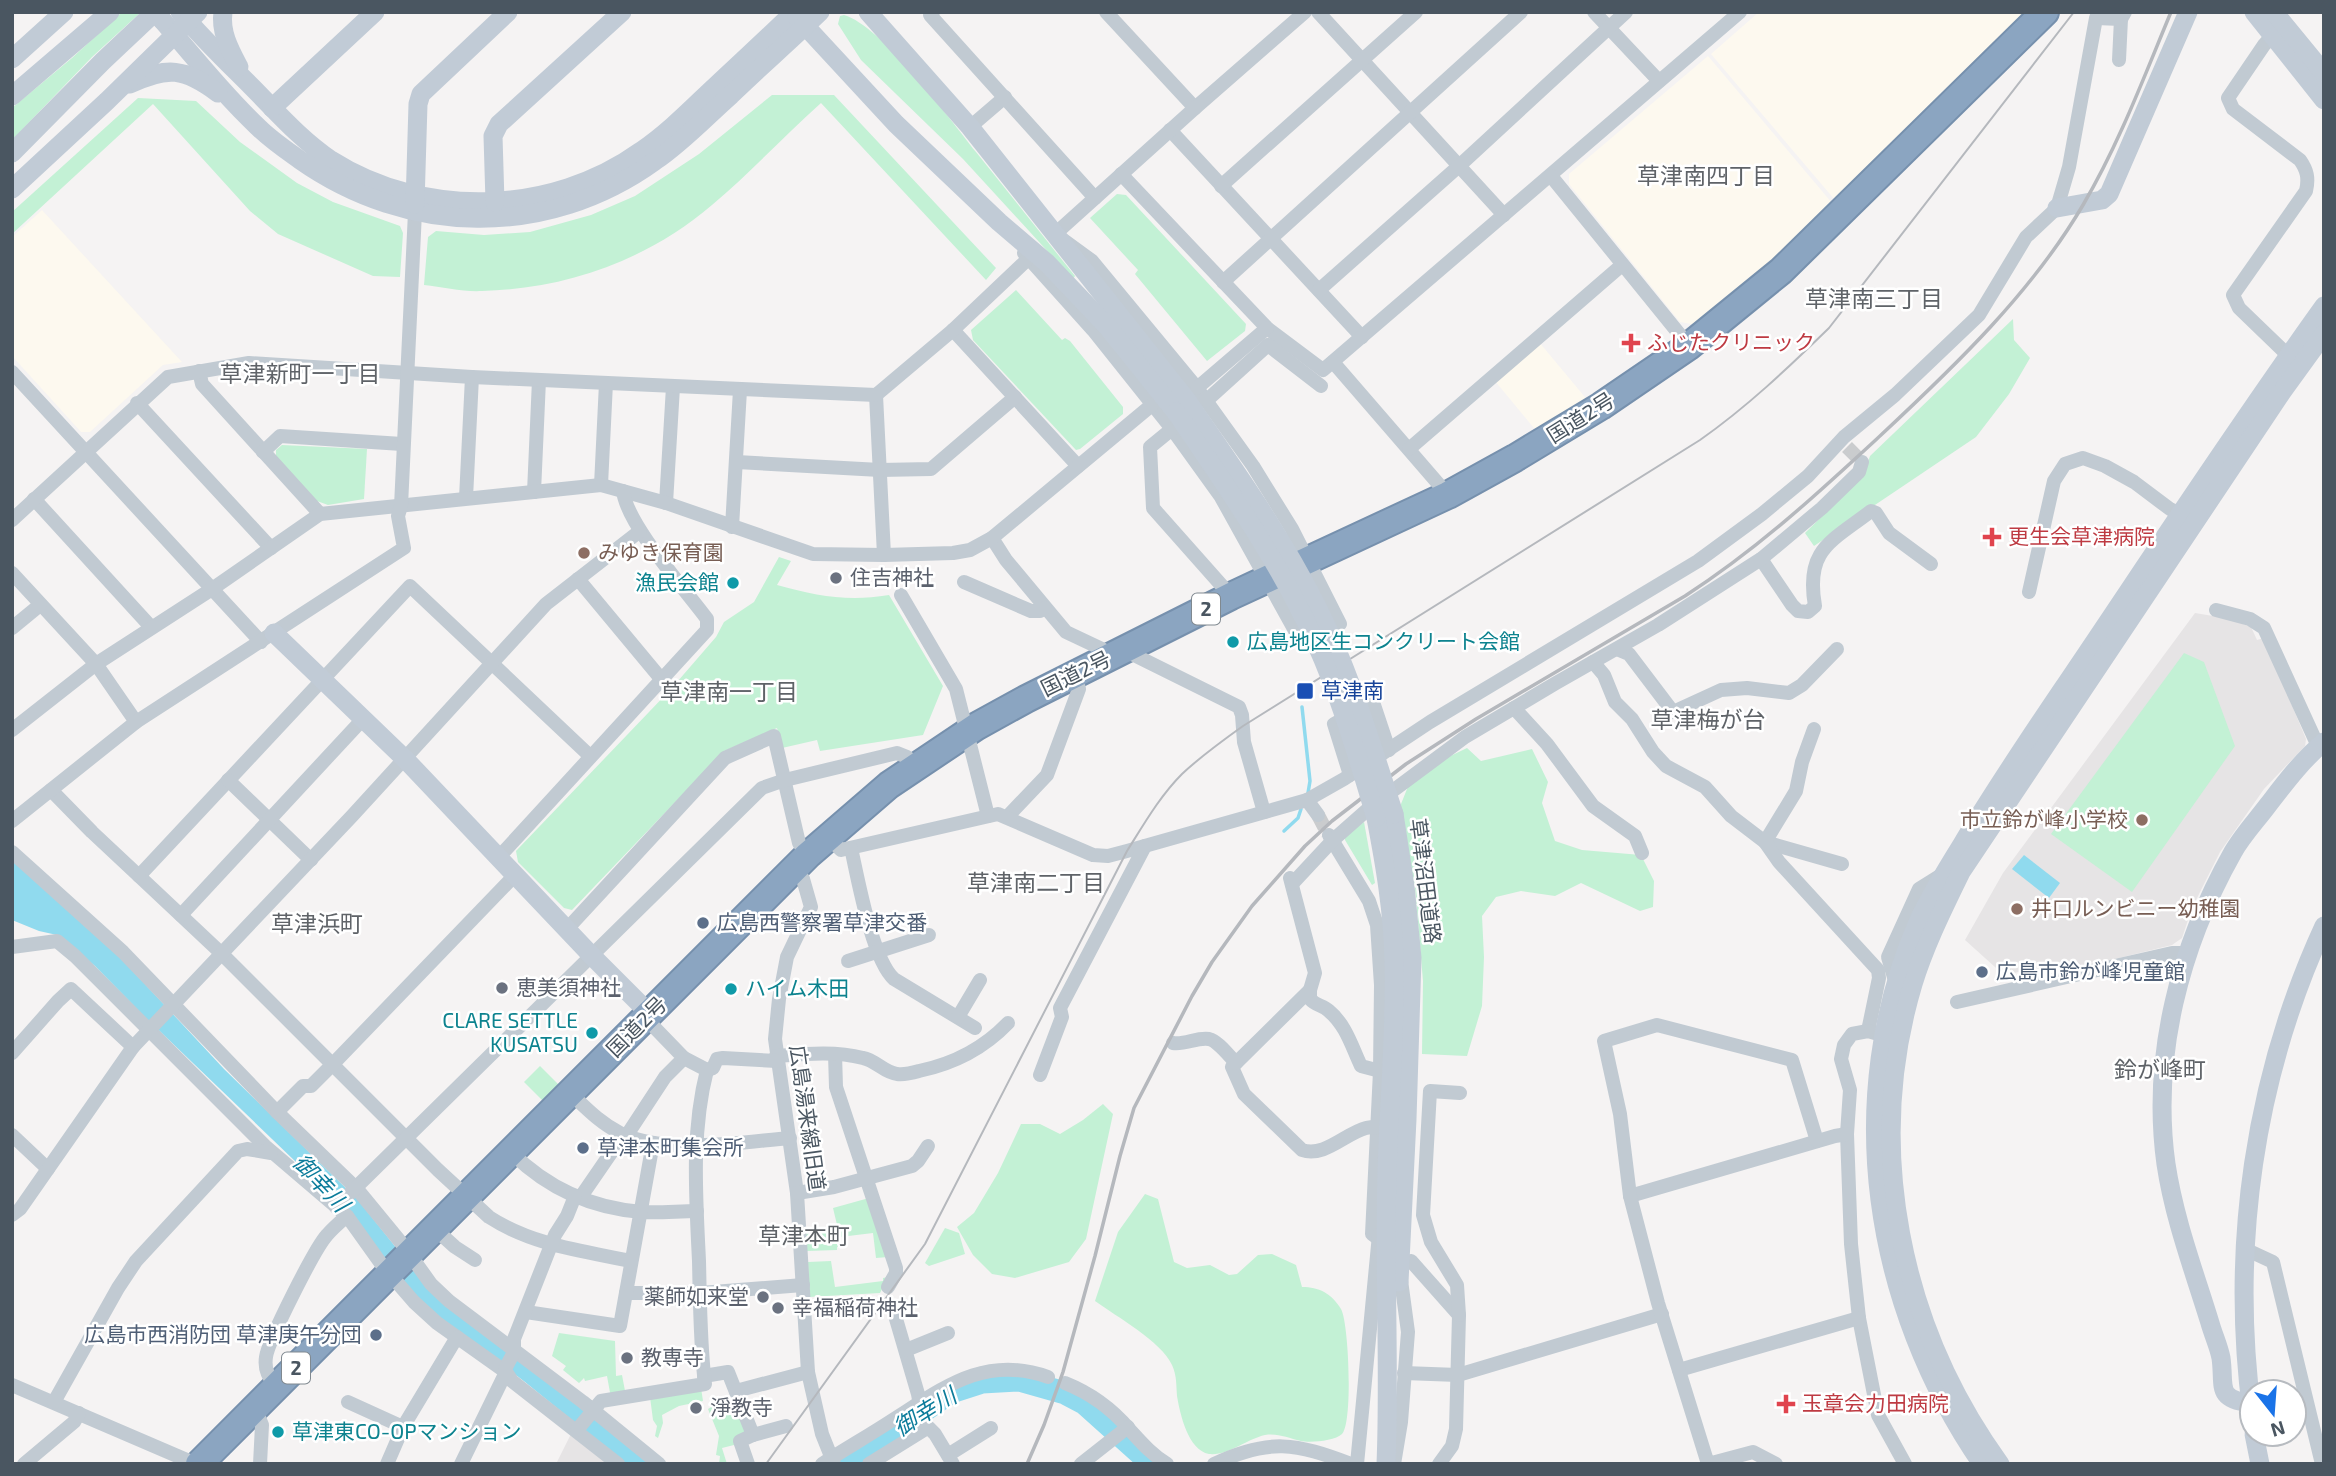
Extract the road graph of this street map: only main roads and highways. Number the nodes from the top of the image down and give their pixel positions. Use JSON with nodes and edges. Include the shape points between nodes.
{"nodes":[{"id":1,"x":2045,"y":12,"type":"edge"},
{"id":2,"x":197,"y":1464,"type":"edge"}],
"edges":[{"from":1,"to":2,"type":"highway","name":"国道2号","number":"2","via":[[1781,271],[1689,346],[1590,413],[1448,495],[1231,596],[1026,699],[914,766],[839,842],[801,862]]}]}
